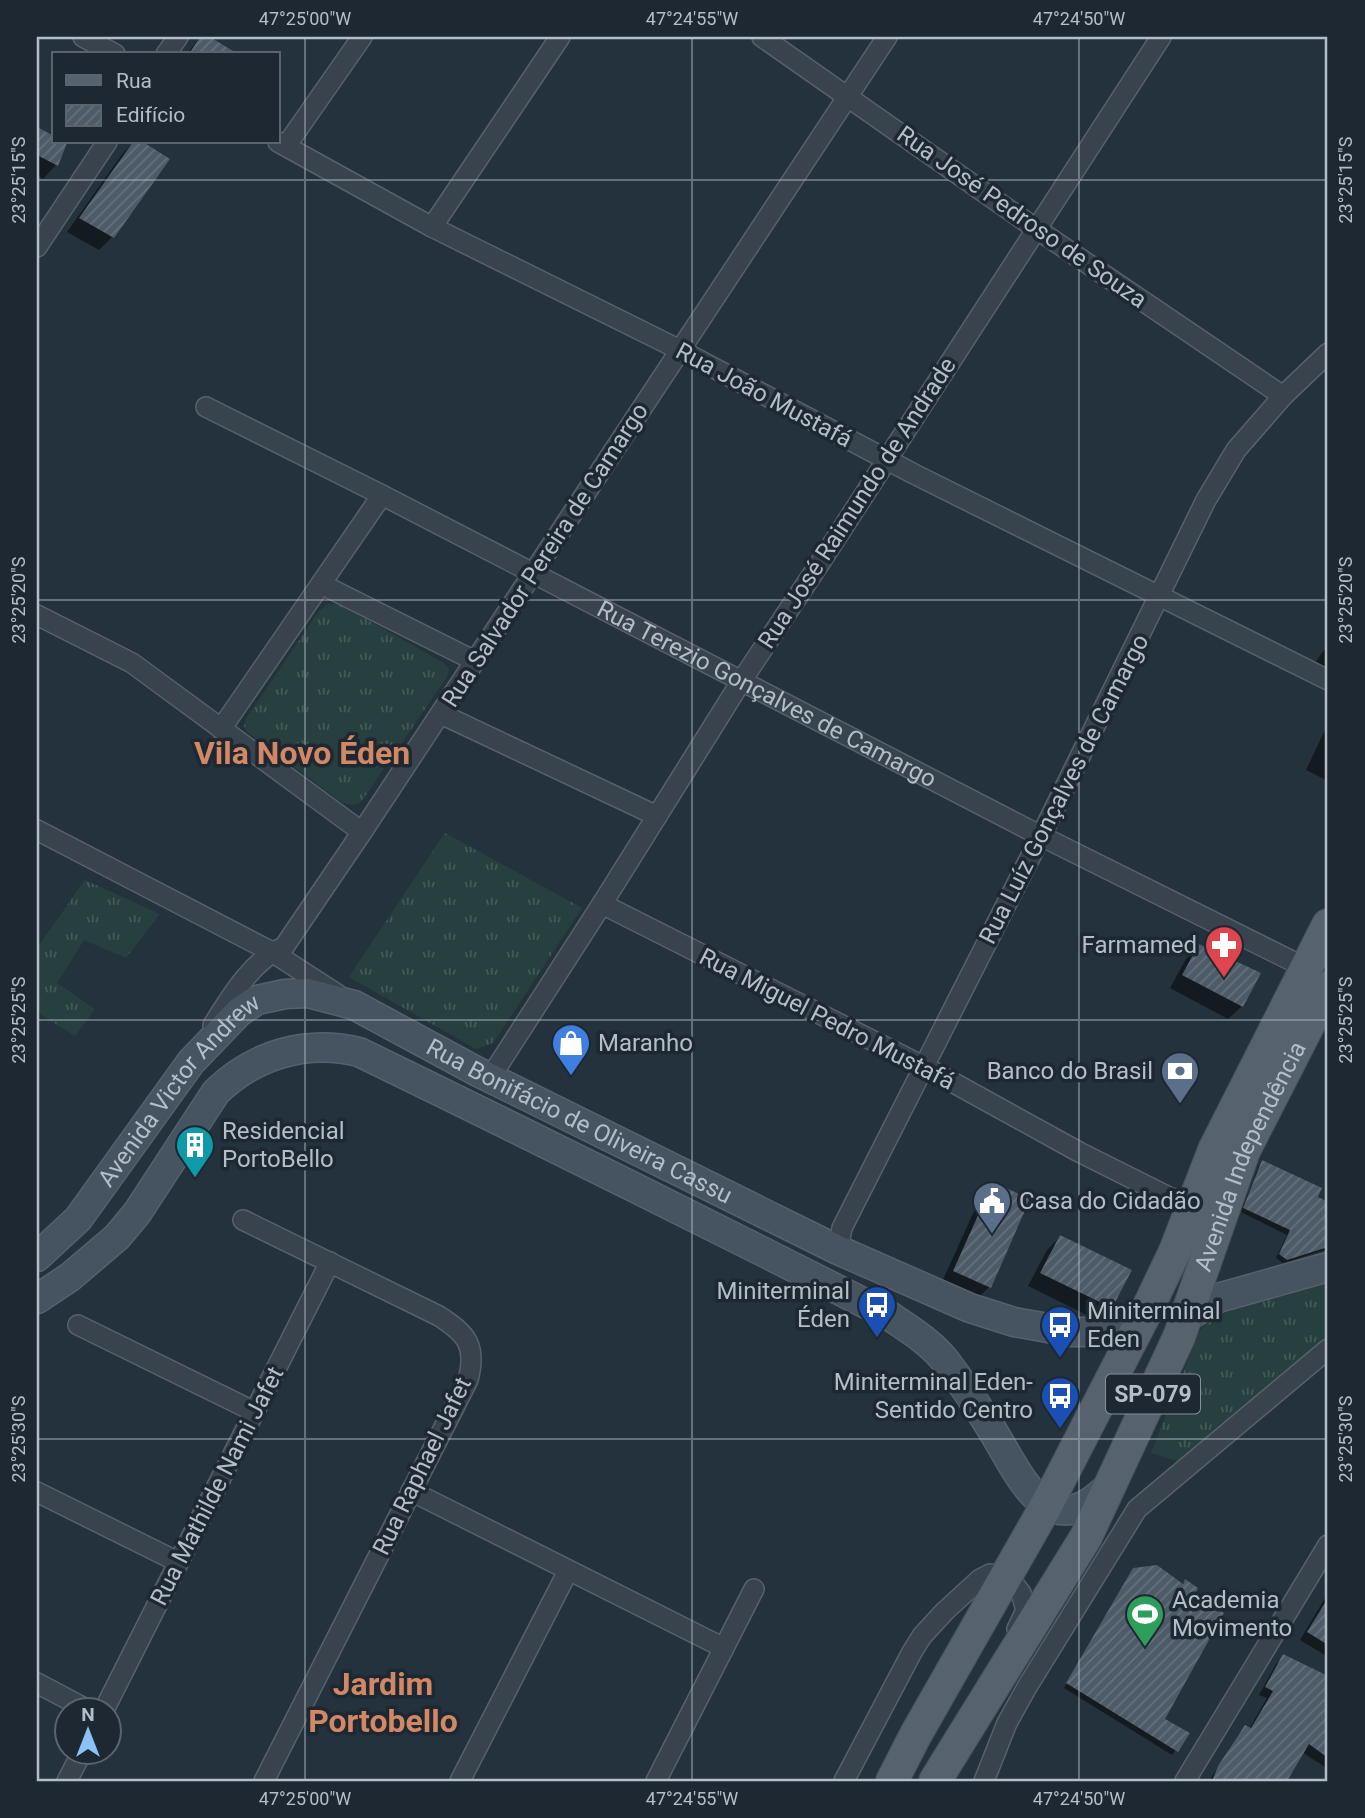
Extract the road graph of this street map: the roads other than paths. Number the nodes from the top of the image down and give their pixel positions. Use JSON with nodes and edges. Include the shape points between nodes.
{"nodes":[{"id":1,"x":83,"y":37,"type":"edge"},
{"id":2,"x":178,"y":37,"type":"edge"},
{"id":3,"x":362,"y":37,"type":"edge"},
{"id":4,"x":560,"y":37,"type":"edge"},
{"id":5,"x":762,"y":37,"type":"edge"},
{"id":6,"x":887,"y":37,"type":"edge"},
{"id":7,"x":1161,"y":37,"type":"edge"},
{"id":8,"x":111,"y":52,"type":"edge"},
{"id":9,"x":167,"y":52,"type":"edge"},
{"id":10,"x":848,"y":96,"type":"junction"},
{"id":11,"x":106,"y":144,"type":"edge"},
{"id":12,"x":282,"y":144,"type":"edge"},
{"id":13,"x":432,"y":227,"type":"junction"},
{"id":14,"x":1035,"y":228,"type":"junction"},
{"id":15,"x":37,"y":247,"type":"edge"},
{"id":16,"x":680,"y":350,"type":"junction"},
{"id":17,"x":1328,"y":353,"type":"edge"},
{"id":18,"x":1283,"y":396,"type":"junction"},
{"id":19,"x":206,"y":407,"type":"dead end"},
{"id":20,"x":886,"y":459,"type":"junction"},
{"id":21,"x":382,"y":495,"type":"junction"},
{"id":22,"x":534,"y":574,"type":"junction"},
{"id":23,"x":321,"y":584,"type":"junction"},
{"id":24,"x":1161,"y":595,"type":"junction"},
{"id":25,"x":37,"y":615,"type":"edge"},
{"id":26,"x":475,"y":661,"type":"junction"},
{"id":27,"x":742,"y":680,"type":"junction"},
{"id":28,"x":1328,"y":680,"type":"edge"},
{"id":29,"x":441,"y":714,"type":"junction"},
{"id":30,"x":221,"y":729,"type":"junction"},
{"id":31,"x":657,"y":816,"type":"junction"},
{"id":32,"x":37,"y":830,"type":"edge"},
{"id":33,"x":362,"y":832,"type":"junction"},
{"id":34,"x":1041,"y":836,"type":"junction"},
{"id":35,"x":602,"y":904,"type":"junction"},
{"id":36,"x":1328,"y":925,"type":"edge"},
{"id":37,"x":272,"y":952,"type":"junction"},
{"id":38,"x":1321,"y":978,"type":"edge"},
{"id":39,"x":354,"y":1005,"type":"junction"},
{"id":40,"x":284,"y":1052,"type":"joint"},
{"id":41,"x":377,"y":1061,"type":"junction"},
{"id":42,"x":191,"y":1062,"type":"junction"},
{"id":43,"x":925,"y":1067,"type":"junction"},
{"id":44,"x":490,"y":1078,"type":"junction"},
{"id":45,"x":164,"y":1100,"type":"junction"},
{"id":46,"x":157,"y":1186,"type":"junction"},
{"id":47,"x":1200,"y":1191,"type":"junction"},
{"id":48,"x":243,"y":1220,"type":"dead end"},
{"id":49,"x":838,"y":1250,"type":"junction"},
{"id":50,"x":37,"y":1257,"type":"edge"},
{"id":51,"x":330,"y":1262,"type":"junction"},
{"id":52,"x":1328,"y":1268,"type":"edge"},
{"id":53,"x":855,"y":1298,"type":"junction"},
{"id":54,"x":37,"y":1299,"type":"edge"},
{"id":55,"x":1146,"y":1312,"type":"junction"},
{"id":56,"x":1187,"y":1317,"type":"junction"},
{"id":57,"x":78,"y":1325,"type":"dead end"},
{"id":58,"x":1328,"y":1349,"type":"edge"},
{"id":59,"x":255,"y":1412,"type":"junction"},
{"id":60,"x":1112,"y":1483,"type":"junction"},
{"id":61,"x":411,"y":1491,"type":"junction"},
{"id":62,"x":37,"y":1492,"type":"edge"},
{"id":63,"x":1046,"y":1506,"type":"junction"},
{"id":64,"x":1328,"y":1545,"type":"edge"},
{"id":65,"x":178,"y":1562,"type":"junction"},
{"id":66,"x":568,"y":1571,"type":"junction"},
{"id":67,"x":1006,"y":1577,"type":"junction"},
{"id":68,"x":754,"y":1589,"type":"dead end"},
{"id":69,"x":724,"y":1648,"type":"junction"},
{"id":70,"x":37,"y":1683,"type":"edge"},
{"id":71,"x":62,"y":1696,"type":"edge"},
{"id":72,"x":111,"y":1696,"type":"edge"},
{"id":73,"x":983,"y":1703,"type":"junction"},
{"id":74,"x":264,"y":1781,"type":"edge"},
{"id":75,"x":460,"y":1781,"type":"edge"},
{"id":76,"x":656,"y":1781,"type":"edge"},
{"id":77,"x":844,"y":1781,"type":"edge"},
{"id":78,"x":892,"y":1781,"type":"edge"},
{"id":79,"x":934,"y":1781,"type":"edge"},
{"id":80,"x":984,"y":1781,"type":"edge"},
{"id":81,"x":1185,"y":1781,"type":"edge"}],
"edges":[{"from":1,"to":8,"type":"street"},
{"from":2,"to":9,"type":"street"},
{"from":3,"to":12,"type":"street"},
{"from":4,"to":13,"type":"street"},
{"from":5,"to":10,"type":"street","name":"Rua José Pedroso de Souza"},
{"from":6,"to":10,"type":"street","name":"Rua Salvador Pereira de Camargo"},
{"from":7,"to":14,"type":"street","name":"Rua José Raimundo de Andrade"},
{"from":10,"to":14,"type":"street","name":"Rua José Pedroso de Souza"},
{"from":10,"to":16,"type":"street","name":"Rua Salvador Pereira de Camargo"},
{"from":11,"to":15,"type":"street"},
{"from":12,"to":13,"type":"street","name":"Rua João Mustafá"},
{"from":13,"to":16,"type":"street","name":"Rua João Mustafá"},
{"from":14,"to":18,"type":"street","name":"Rua José Pedroso de Souza"},
{"from":14,"to":20,"type":"street","name":"Rua José Raimundo de Andrade"},
{"from":16,"to":20,"type":"street","name":"Rua João Mustafá"},
{"from":16,"to":22,"type":"street","name":"Rua Salvador Pereira de Camargo"},
{"from":17,"to":18,"type":"street","name":"Rua Luíz Gonçalves de Camargo"},
{"from":18,"to":24,"type":"street","name":"Rua Luíz Gonçalves de Camargo","via":[[1236,450],[1206,500]]},
{"from":19,"to":21,"type":"street","name":"Rua Terezio Gonçalves de Camargo"},
{"from":20,"to":24,"type":"street","name":"Rua João Mustafá"},
{"from":20,"to":27,"type":"street","name":"Rua José Raimundo de Andrade"},
{"from":21,"to":22,"type":"street","name":"Rua Terezio Gonçalves de Camargo"},
{"from":21,"to":23,"type":"street"},
{"from":22,"to":26,"type":"street","name":"Rua Salvador Pereira de Camargo"},
{"from":22,"to":27,"type":"street","name":"Rua Terezio Gonçalves de Camargo"},
{"from":23,"to":26,"type":"street"},
{"from":23,"to":30,"type":"street"},
{"from":24,"to":28,"type":"street","name":"Rua João Mustafá"},
{"from":24,"to":34,"type":"street","name":"Rua Luíz Gonçalves de Camargo"},
{"from":25,"to":30,"type":"street","via":[[132,663]]},
{"from":26,"to":29,"type":"street","name":"Rua Salvador Pereira de Camargo"},
{"from":27,"to":31,"type":"street","name":"Rua José Raimundo de Andrade"},
{"from":27,"to":34,"type":"street","name":"Rua Terezio Gonçalves de Camargo"},
{"from":29,"to":31,"type":"street"},
{"from":29,"to":33,"type":"street","name":"Rua Salvador Pereira de Camargo"},
{"from":30,"to":33,"type":"street"},
{"from":31,"to":35,"type":"street","name":"Rua José Raimundo de Andrade"},
{"from":32,"to":37,"type":"street","name":"Rua Bonifácio de Oliveira Cassu"},
{"from":33,"to":37,"type":"street","name":"Rua Salvador Pereira de Camargo","via":[[284,947]]},
{"from":34,"to":38,"type":"street","name":"Rua Terezio Gonçalves de Camargo"},
{"from":34,"to":43,"type":"street","name":"Rua Luíz Gonçalves de Camargo"},
{"from":35,"to":43,"type":"street","name":"Rua Miguel Pedro Mustafá"},
{"from":35,"to":44,"type":"street","name":"Rua José Raimundo de Andrade"},
{"from":36,"to":38,"type":"main road","name":"Avenida Independência","number":"SP-079"},
{"from":37,"to":39,"type":"street","name":"Rua Bonifácio de Oliveira Cassu"},
{"from":37,"to":42,"type":"street","name":"Rua Salvador Pereira de Camargo","via":[[238,988]]},
{"from":38,"to":47,"type":"main road","name":"Avenida Independência","number":"SP-079","via":[[1219,1139]]},
{"from":38,"to":56,"type":"main road","name":"Avenida Independência","number":"SP-079","via":[[1244,1151]]},
{"from":39,"to":42,"type":"main road","name":"Avenida Victor Andrew","via":[[308,993],[257,1000],[239,1012]]},
{"from":39,"to":44,"type":"main road","name":"Rua Bonifácio de Oliveira Cassu"},
{"from":40,"to":41,"type":"main road","name":"Rua Bonifácio de Oliveira Cassu","via":[[334,1048]]},
{"from":40,"to":46,"type":"main road","name":"Avenida Victor Andrew","via":[[245,1068],[216,1092]]},
{"from":41,"to":44,"type":"main road","via":[[399,1063],[453,1084]]},
{"from":41,"to":53,"type":"main road","name":"Rua Bonifácio de Oliveira Cassu"},
{"from":42,"to":45,"type":"main road","name":"Avenida Victor Andrew"},
{"from":43,"to":47,"type":"street","name":"Rua Miguel Pedro Mustafá","via":[[1171,1198],[1188,1199]]},
{"from":43,"to":49,"type":"street","name":"Rua Luíz Gonçalves de Camargo","via":[[842,1228]]},
{"from":44,"to":49,"type":"main road","name":"Rua Bonifácio de Oliveira Cassu"},
{"from":45,"to":46,"type":"main road","via":[[163,1121],[146,1151],[148,1170]]},
{"from":45,"to":50,"type":"main road","name":"Avenida Victor Andrew","via":[[78,1219]]},
{"from":46,"to":54,"type":"main road","name":"Avenida Victor Andrew","via":[[117,1237]]},
{"from":47,"to":55,"type":"main road","name":"Avenida Independência","number":"SP-079"},
{"from":48,"to":51,"type":"street","name":"Rua Raphael Jafet"},
{"from":49,"to":53,"type":"main road"},
{"from":49,"to":55,"type":"main road","name":"Rua Bonifácio de Oliveira Cassu","via":[[970,1308],[1038,1328],[1101,1332]]},
{"from":51,"to":59,"type":"street","name":"Rua Mathilde Nami Jafet"},
{"from":51,"to":61,"type":"street","name":"Rua Raphael Jafet","via":[[439,1316],[468,1341],[472,1362],[468,1380]]},
{"from":52,"to":56,"type":"main road","via":[[1218,1298]]},
{"from":53,"to":63,"type":"main road","name":"Rua Bonifácio de Oliveira Cassu","via":[[916,1333],[944,1360],[1028,1490]]},
{"from":55,"to":63,"type":"main road","name":"Avenida Independência","number":"SP-079"},
{"from":56,"to":60,"type":"main road","name":"Avenida Independência","number":"SP-079"},
{"from":57,"to":59,"type":"street"},
{"from":58,"to":80,"type":"street","via":[[1137,1509],[1027,1687]]},
{"from":59,"to":65,"type":"street","name":"Rua Mathilde Nami Jafet"},
{"from":60,"to":63,"type":"main road","name":"Avenida Independência","number":"SP-079","via":[[1080,1509]]},
{"from":60,"to":73,"type":"main road","name":"Avenida Independência","number":"SP-079","via":[[1086,1537]]},
{"from":61,"to":66,"type":"street"},
{"from":61,"to":74,"type":"street","name":"Rua Raphael Jafet"},
{"from":62,"to":65,"type":"street"},
{"from":63,"to":67,"type":"main road","name":"Avenida Independência","number":"SP-079"},
{"from":64,"to":81,"type":"street"},
{"from":65,"to":72,"type":"street","name":"Rua Mathilde Nami Jafet"},
{"from":66,"to":69,"type":"street"},
{"from":66,"to":75,"type":"street"},
{"from":67,"to":73,"type":"street","name":"Avenida Independência","via":[[1021,1593],[1026,1611],[987,1675]]},
{"from":67,"to":77,"type":"street","via":[[990,1574],[981,1579],[922,1636]]},
{"from":67,"to":78,"type":"main road","name":"Avenida Independência","number":"SP-079"},
{"from":68,"to":69,"type":"street"},
{"from":69,"to":76,"type":"street"},
{"from":70,"to":71,"type":"street"},
{"from":73,"to":79,"type":"main road","name":"Avenida Independência","number":"SP-079"}]}
